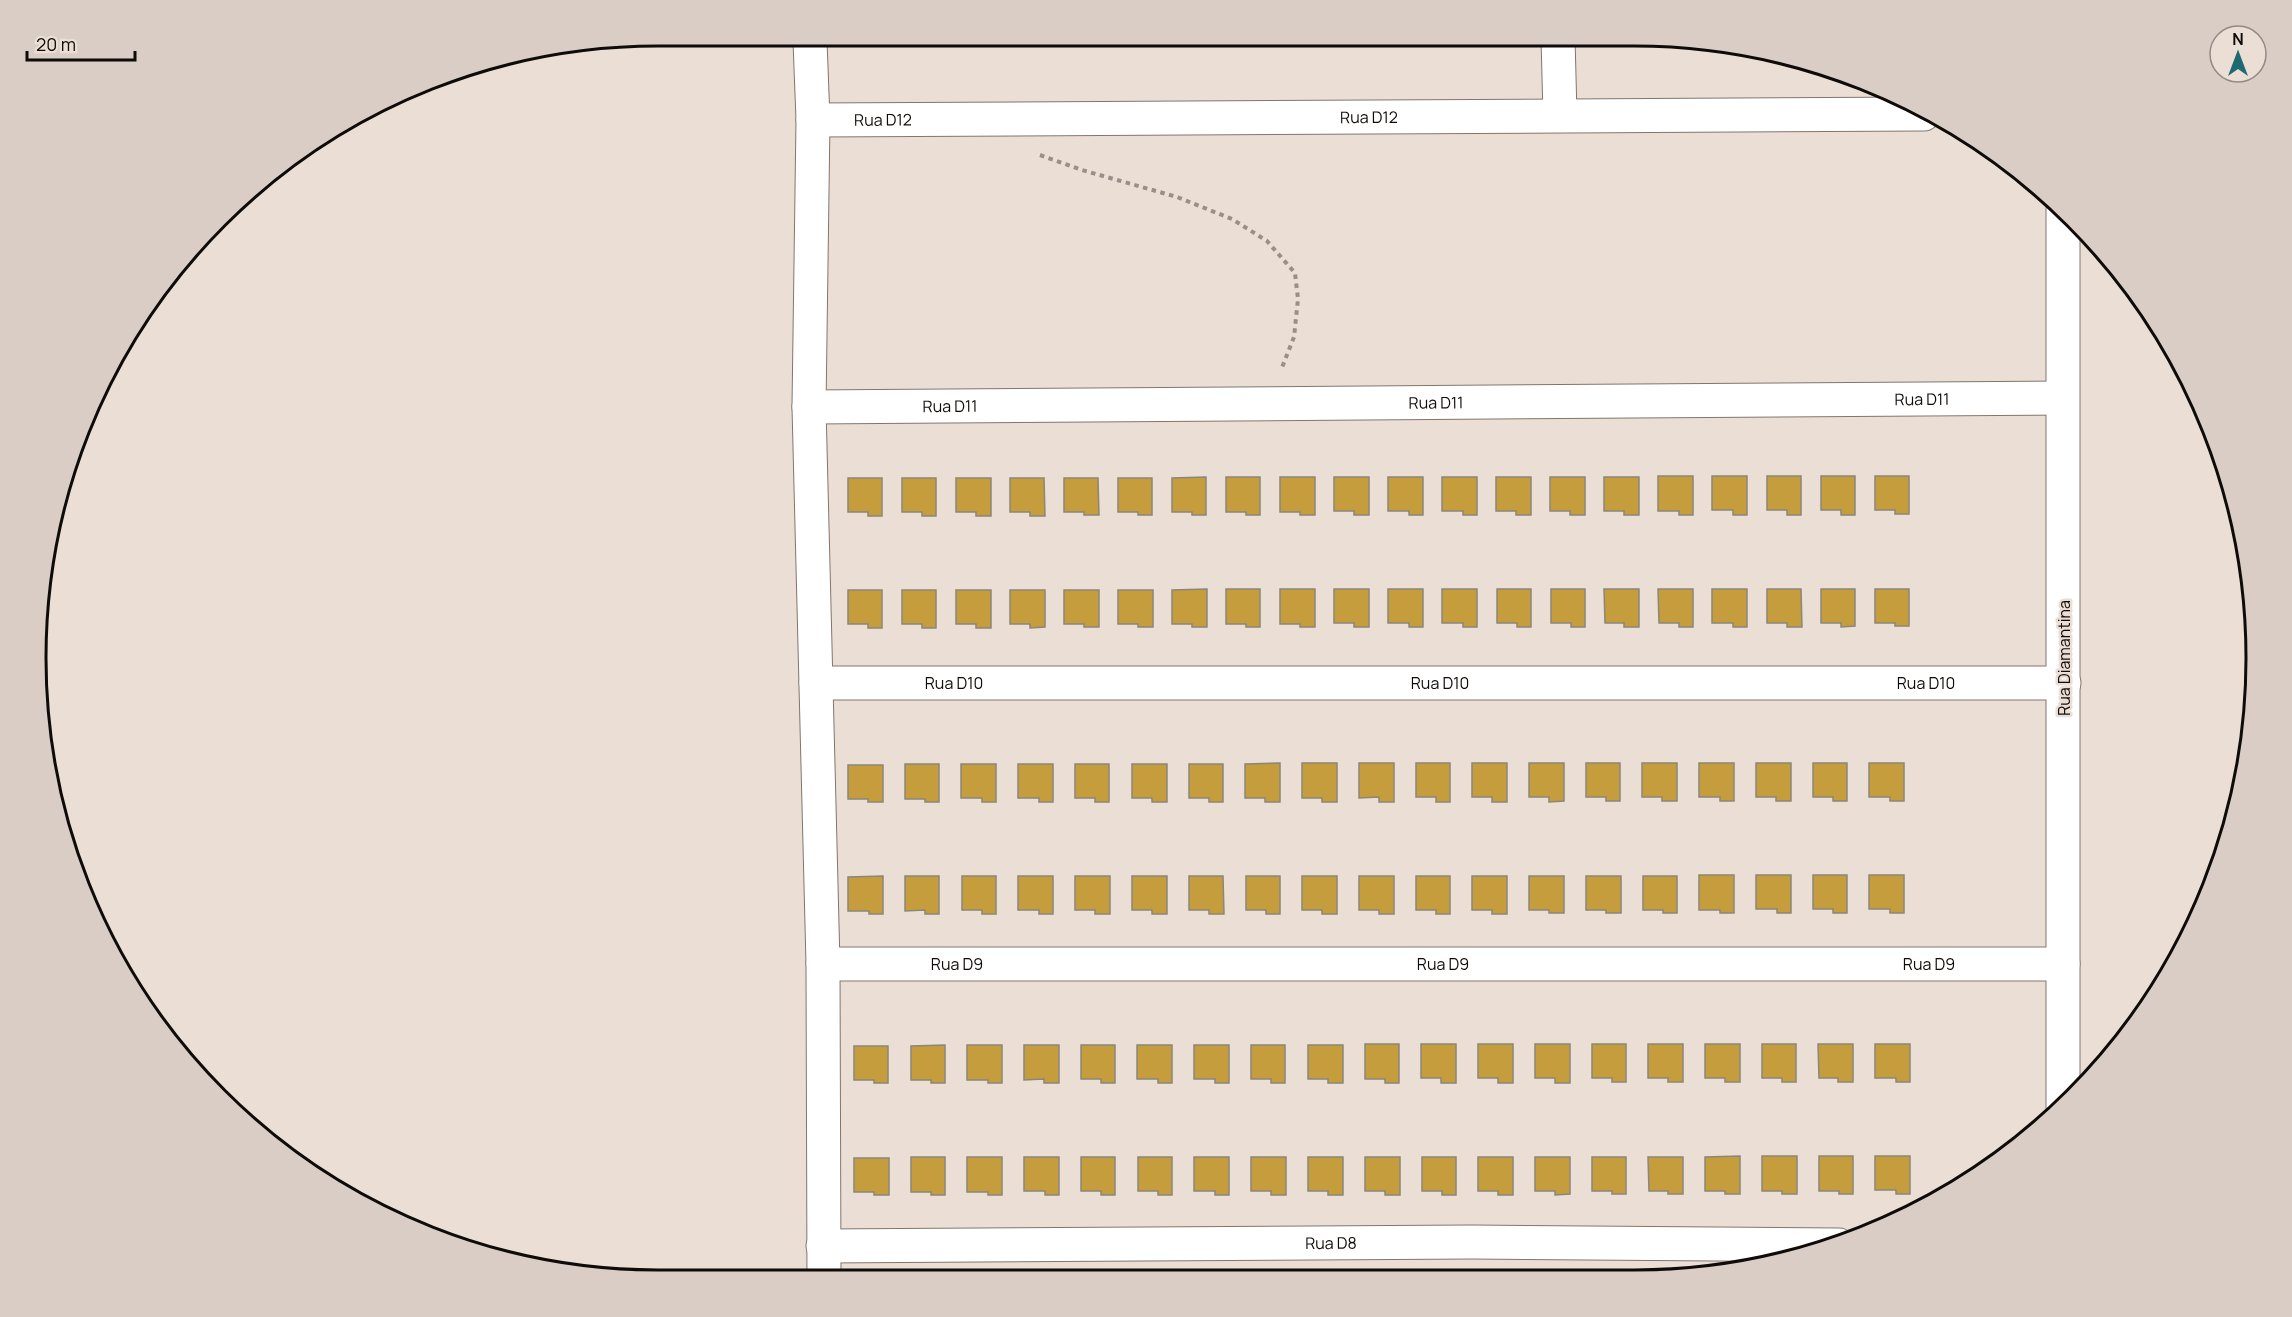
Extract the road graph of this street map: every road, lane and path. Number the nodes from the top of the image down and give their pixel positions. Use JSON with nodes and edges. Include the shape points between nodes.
{"nodes":[{"id":1,"x":810,"y":46,"type":"edge"},
{"id":2,"x":1558,"y":46,"type":"edge"},
{"id":3,"x":1912,"y":114,"type":"edge"},
{"id":4,"x":1560,"y":116,"type":"junction"},
{"id":5,"x":813,"y":120,"type":"junction"},
{"id":6,"x":1037,"y":154,"type":"dead end"},
{"id":7,"x":2063,"y":223,"type":"edge"},
{"id":8,"x":2062,"y":398,"type":"junction"},
{"id":9,"x":1262,"y":404,"type":"junction"},
{"id":10,"x":809,"y":407,"type":"junction"},
{"id":11,"x":2064,"y":683,"type":"junction"},
{"id":12,"x":816,"y":684,"type":"junction"},
{"id":13,"x":823,"y":964,"type":"junction"},
{"id":14,"x":2063,"y":964,"type":"junction"},
{"id":15,"x":2063,"y":1094,"type":"edge"},
{"id":16,"x":824,"y":1245,"type":"junction"},
{"id":17,"x":1809,"y":1245,"type":"edge"},
{"id":18,"x":824,"y":1270,"type":"edge"}],
"edges":[{"from":1,"to":5,"type":"street"},
{"from":2,"to":4,"type":"street"},
{"from":3,"to":4,"type":"street","name":"Rua D12"},
{"from":4,"to":5,"type":"street","name":"Rua D12"},
{"from":5,"to":10,"type":"street"},
{"from":6,"to":9,"type":"path","via":[[1177,197],[1232,219],[1267,241],[1295,273],[1298,299],[1294,338]]},
{"from":7,"to":8,"type":"street","name":"Rua Diamantina"},
{"from":8,"to":9,"type":"street","name":"Rua D11"},
{"from":8,"to":11,"type":"street","name":"Rua Diamantina"},
{"from":9,"to":10,"type":"street","name":"Rua D11"},
{"from":10,"to":12,"type":"street"},
{"from":11,"to":12,"type":"street","name":"Rua D10"},
{"from":11,"to":14,"type":"street","name":"Rua Diamantina"},
{"from":12,"to":13,"type":"street"},
{"from":13,"to":14,"type":"street","name":"Rua D9"},
{"from":13,"to":16,"type":"street"},
{"from":14,"to":15,"type":"street","name":"Rua Diamantina"},
{"from":16,"to":17,"type":"street","name":"Rua D8"},
{"from":16,"to":18,"type":"street"}]}
